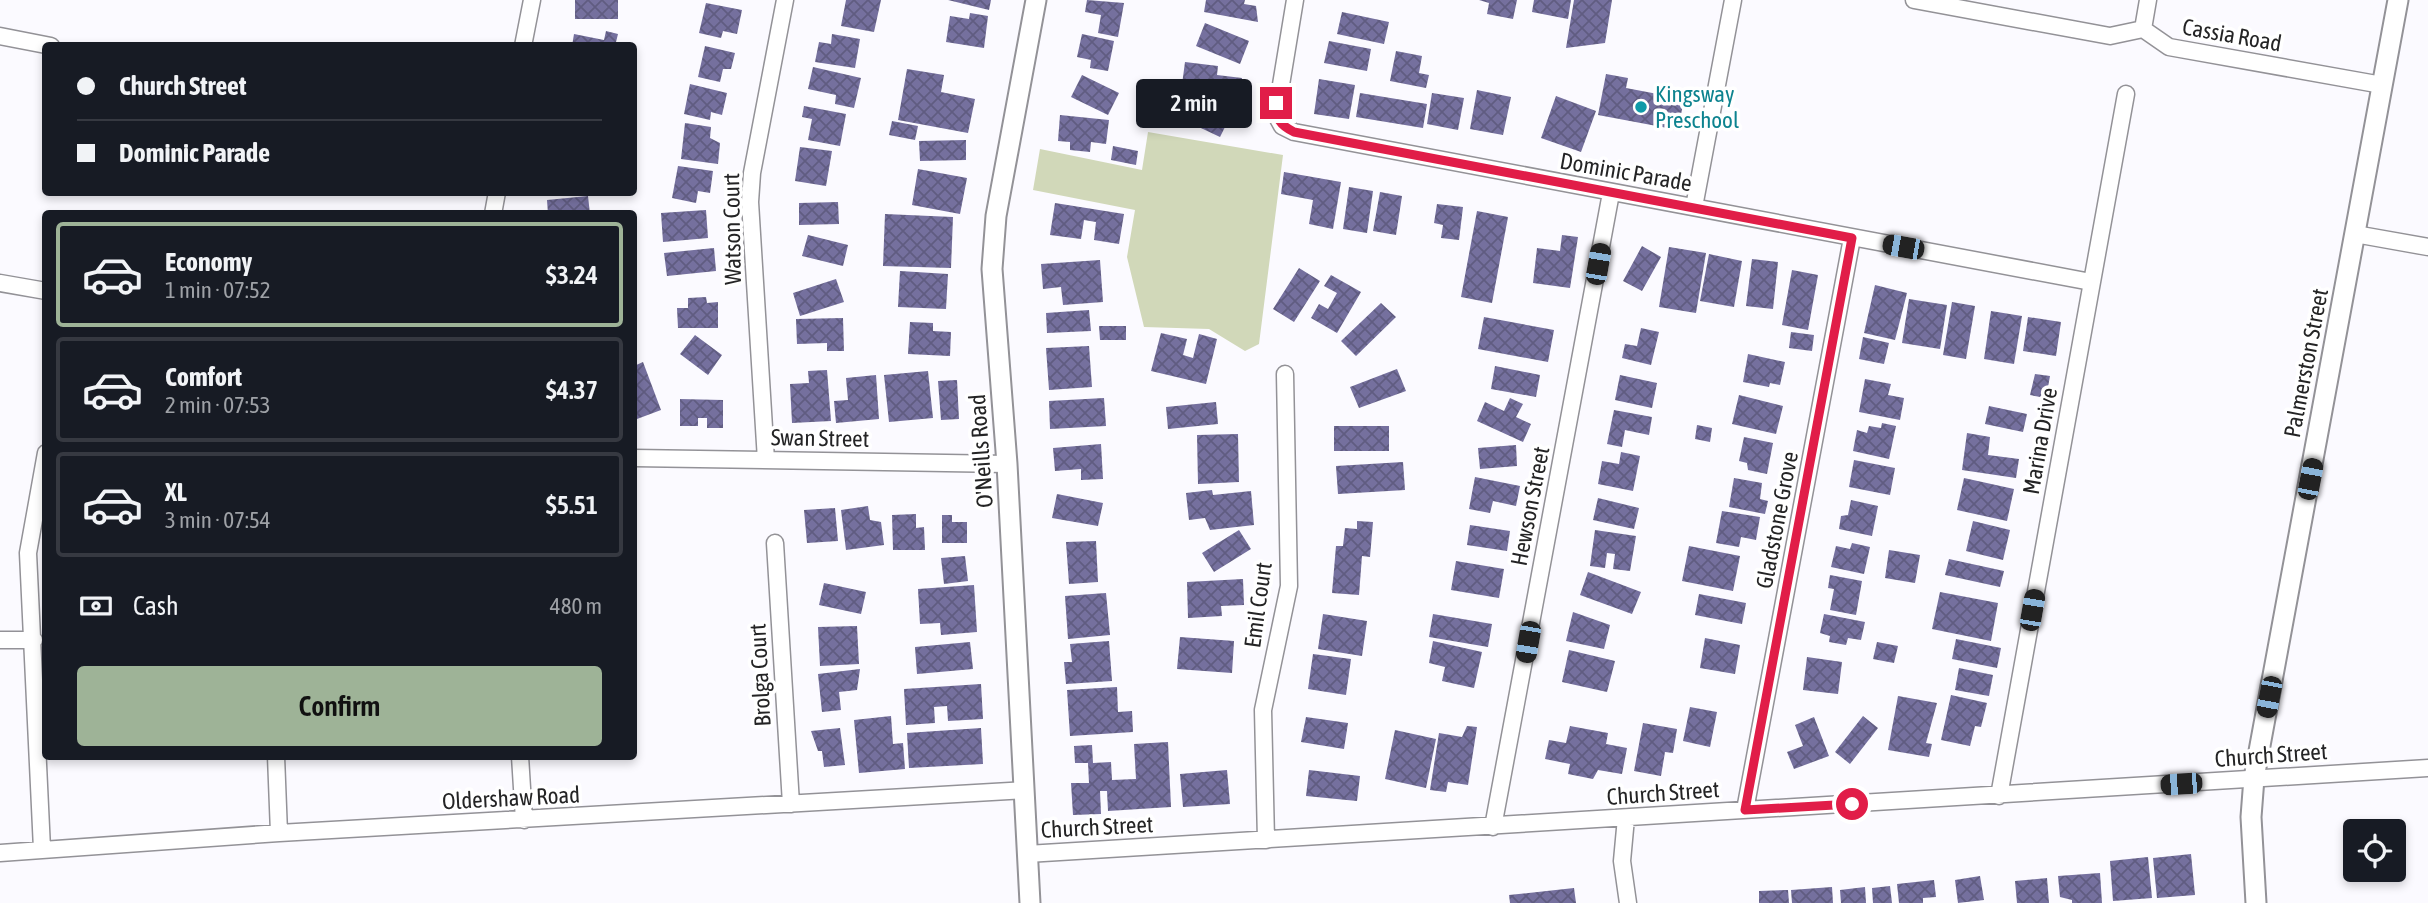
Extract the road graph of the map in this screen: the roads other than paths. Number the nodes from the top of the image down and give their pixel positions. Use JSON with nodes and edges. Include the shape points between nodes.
{"nodes":[{"id":1,"x":532,"y":0,"type":"edge"},
{"id":2,"x":785,"y":0,"type":"edge"},
{"id":3,"x":1036,"y":0,"type":"edge"},
{"id":4,"x":1295,"y":0,"type":"edge"},
{"id":5,"x":1733,"y":0,"type":"edge"},
{"id":6,"x":1914,"y":0,"type":"edge"},
{"id":7,"x":2148,"y":0,"type":"edge"},
{"id":8,"x":2399,"y":0,"type":"edge"},
{"id":9,"x":2143,"y":29,"type":"junction"},
{"id":10,"x":0,"y":36,"type":"edge"},
{"id":11,"x":524,"y":42,"type":"edge"},
{"id":12,"x":42,"y":44,"type":"edge"},
{"id":13,"x":2382,"y":85,"type":"junction"},
{"id":14,"x":2126,"y":94,"type":"dead end"},
{"id":15,"x":1611,"y":193,"type":"junction"},
{"id":16,"x":1694,"y":207,"type":"junction"},
{"id":17,"x":2355,"y":234,"type":"junction"},
{"id":18,"x":1852,"y":238,"type":"junction"},
{"id":19,"x":2428,"y":247,"type":"edge"},
{"id":20,"x":2091,"y":282,"type":"junction"},
{"id":21,"x":0,"y":283,"type":"edge"},
{"id":22,"x":42,"y":290,"type":"edge"},
{"id":23,"x":1285,"y":374,"type":"dead end"},
{"id":24,"x":637,"y":458,"type":"edge"},
{"id":25,"x":766,"y":460,"type":"junction"},
{"id":26,"x":1007,"y":464,"type":"junction"},
{"id":27,"x":42,"y":475,"type":"edge"},
{"id":28,"x":775,"y":543,"type":"dead end"},
{"id":29,"x":0,"y":640,"type":"edge"},
{"id":30,"x":34,"y":640,"type":"junction"},
{"id":31,"x":276,"y":760,"type":"edge"},
{"id":32,"x":520,"y":760,"type":"edge"},
{"id":33,"x":2428,"y":768,"type":"edge"},
{"id":34,"x":2254,"y":778,"type":"junction"},
{"id":35,"x":1025,"y":790,"type":"junction"},
{"id":36,"x":1999,"y":796,"type":"junction"},
{"id":37,"x":791,"y":804,"type":"junction"},
{"id":38,"x":1745,"y":810,"type":"junction"},
{"id":39,"x":1626,"y":818,"type":"junction"},
{"id":40,"x":524,"y":820,"type":"junction"},
{"id":41,"x":1493,"y":827,"type":"junction"},
{"id":42,"x":279,"y":833,"type":"junction"},
{"id":43,"x":1266,"y":841,"type":"junction"},
{"id":44,"x":42,"y":849,"type":"junction"},
{"id":45,"x":0,"y":853,"type":"edge"},
{"id":46,"x":1027,"y":854,"type":"junction"},
{"id":47,"x":1030,"y":903,"type":"edge"},
{"id":48,"x":1628,"y":903,"type":"edge"},
{"id":49,"x":2256,"y":903,"type":"edge"}],
"edges":[{"from":1,"to":11,"type":"street"},
{"from":2,"to":25,"type":"street","name":"Watson Court","via":[[750,202]]},
{"from":3,"to":26,"type":"street","name":"O'Neills Road","via":[[996,216],[992,269]]},
{"from":4,"to":15,"type":"street","name":"Dominic Parade","via":[[1276,103],[1282,126]]},
{"from":5,"to":16,"type":"street"},
{"from":6,"to":9,"type":"street","via":[[2110,36]]},
{"from":7,"to":9,"type":"street"},
{"from":8,"to":13,"type":"street","name":"Palmerston Street"},
{"from":9,"to":13,"type":"street","name":"Cassia Road","via":[[2169,47]]},
{"from":10,"to":12,"type":"street"},
{"from":13,"to":17,"type":"street","name":"Palmerston Street"},
{"from":14,"to":20,"type":"street","name":"Marina Drive"},
{"from":15,"to":16,"type":"street","name":"Dominic Parade"},
{"from":15,"to":41,"type":"street","name":"Hewson Street"},
{"from":16,"to":18,"type":"street","name":"Dominic Parade"},
{"from":17,"to":19,"type":"street"},
{"from":17,"to":34,"type":"street","name":"Palmerston Street"},
{"from":18,"to":20,"type":"street","name":"Dominic Parade"},
{"from":18,"to":38,"type":"street","name":"Gladstone Grove"},
{"from":20,"to":36,"type":"street","name":"Marina Drive"},
{"from":21,"to":22,"type":"street"},
{"from":23,"to":43,"type":"street","name":"Emil Court","via":[[1289,586],[1263,710]]},
{"from":24,"to":25,"type":"street","name":"Swan Street"},
{"from":25,"to":26,"type":"street","name":"Swan Street"},
{"from":26,"to":35,"type":"street","name":"O'Neills Road"},
{"from":27,"to":30,"type":"street","via":[[28,553]]},
{"from":28,"to":37,"type":"street","name":"Brolga Court"},
{"from":29,"to":30,"type":"street"},
{"from":30,"to":44,"type":"street"},
{"from":31,"to":42,"type":"street"},
{"from":32,"to":40,"type":"street"},
{"from":33,"to":34,"type":"street","name":"Church Street"},
{"from":34,"to":36,"type":"street","name":"Church Street"},
{"from":34,"to":49,"type":"street","name":"Palmerston Street","via":[[2251,817]]},
{"from":35,"to":37,"type":"street","name":"Oldershaw Road"},
{"from":35,"to":46,"type":"street","name":"O'Neills Road"},
{"from":36,"to":38,"type":"street","name":"Church Street"},
{"from":37,"to":40,"type":"street","name":"Oldershaw Road"},
{"from":38,"to":39,"type":"street","name":"Church Street"},
{"from":39,"to":41,"type":"street","name":"Church Street"},
{"from":39,"to":48,"type":"street","via":[[1622,861]]},
{"from":40,"to":42,"type":"street","name":"Oldershaw Road"},
{"from":41,"to":43,"type":"street","name":"Church Street"},
{"from":42,"to":44,"type":"street","name":"Oldershaw Road"},
{"from":43,"to":46,"type":"street","name":"Church Street"},
{"from":44,"to":45,"type":"street","name":"Oldershaw Road"},
{"from":46,"to":47,"type":"street","name":"O'Neills Road"}]}
